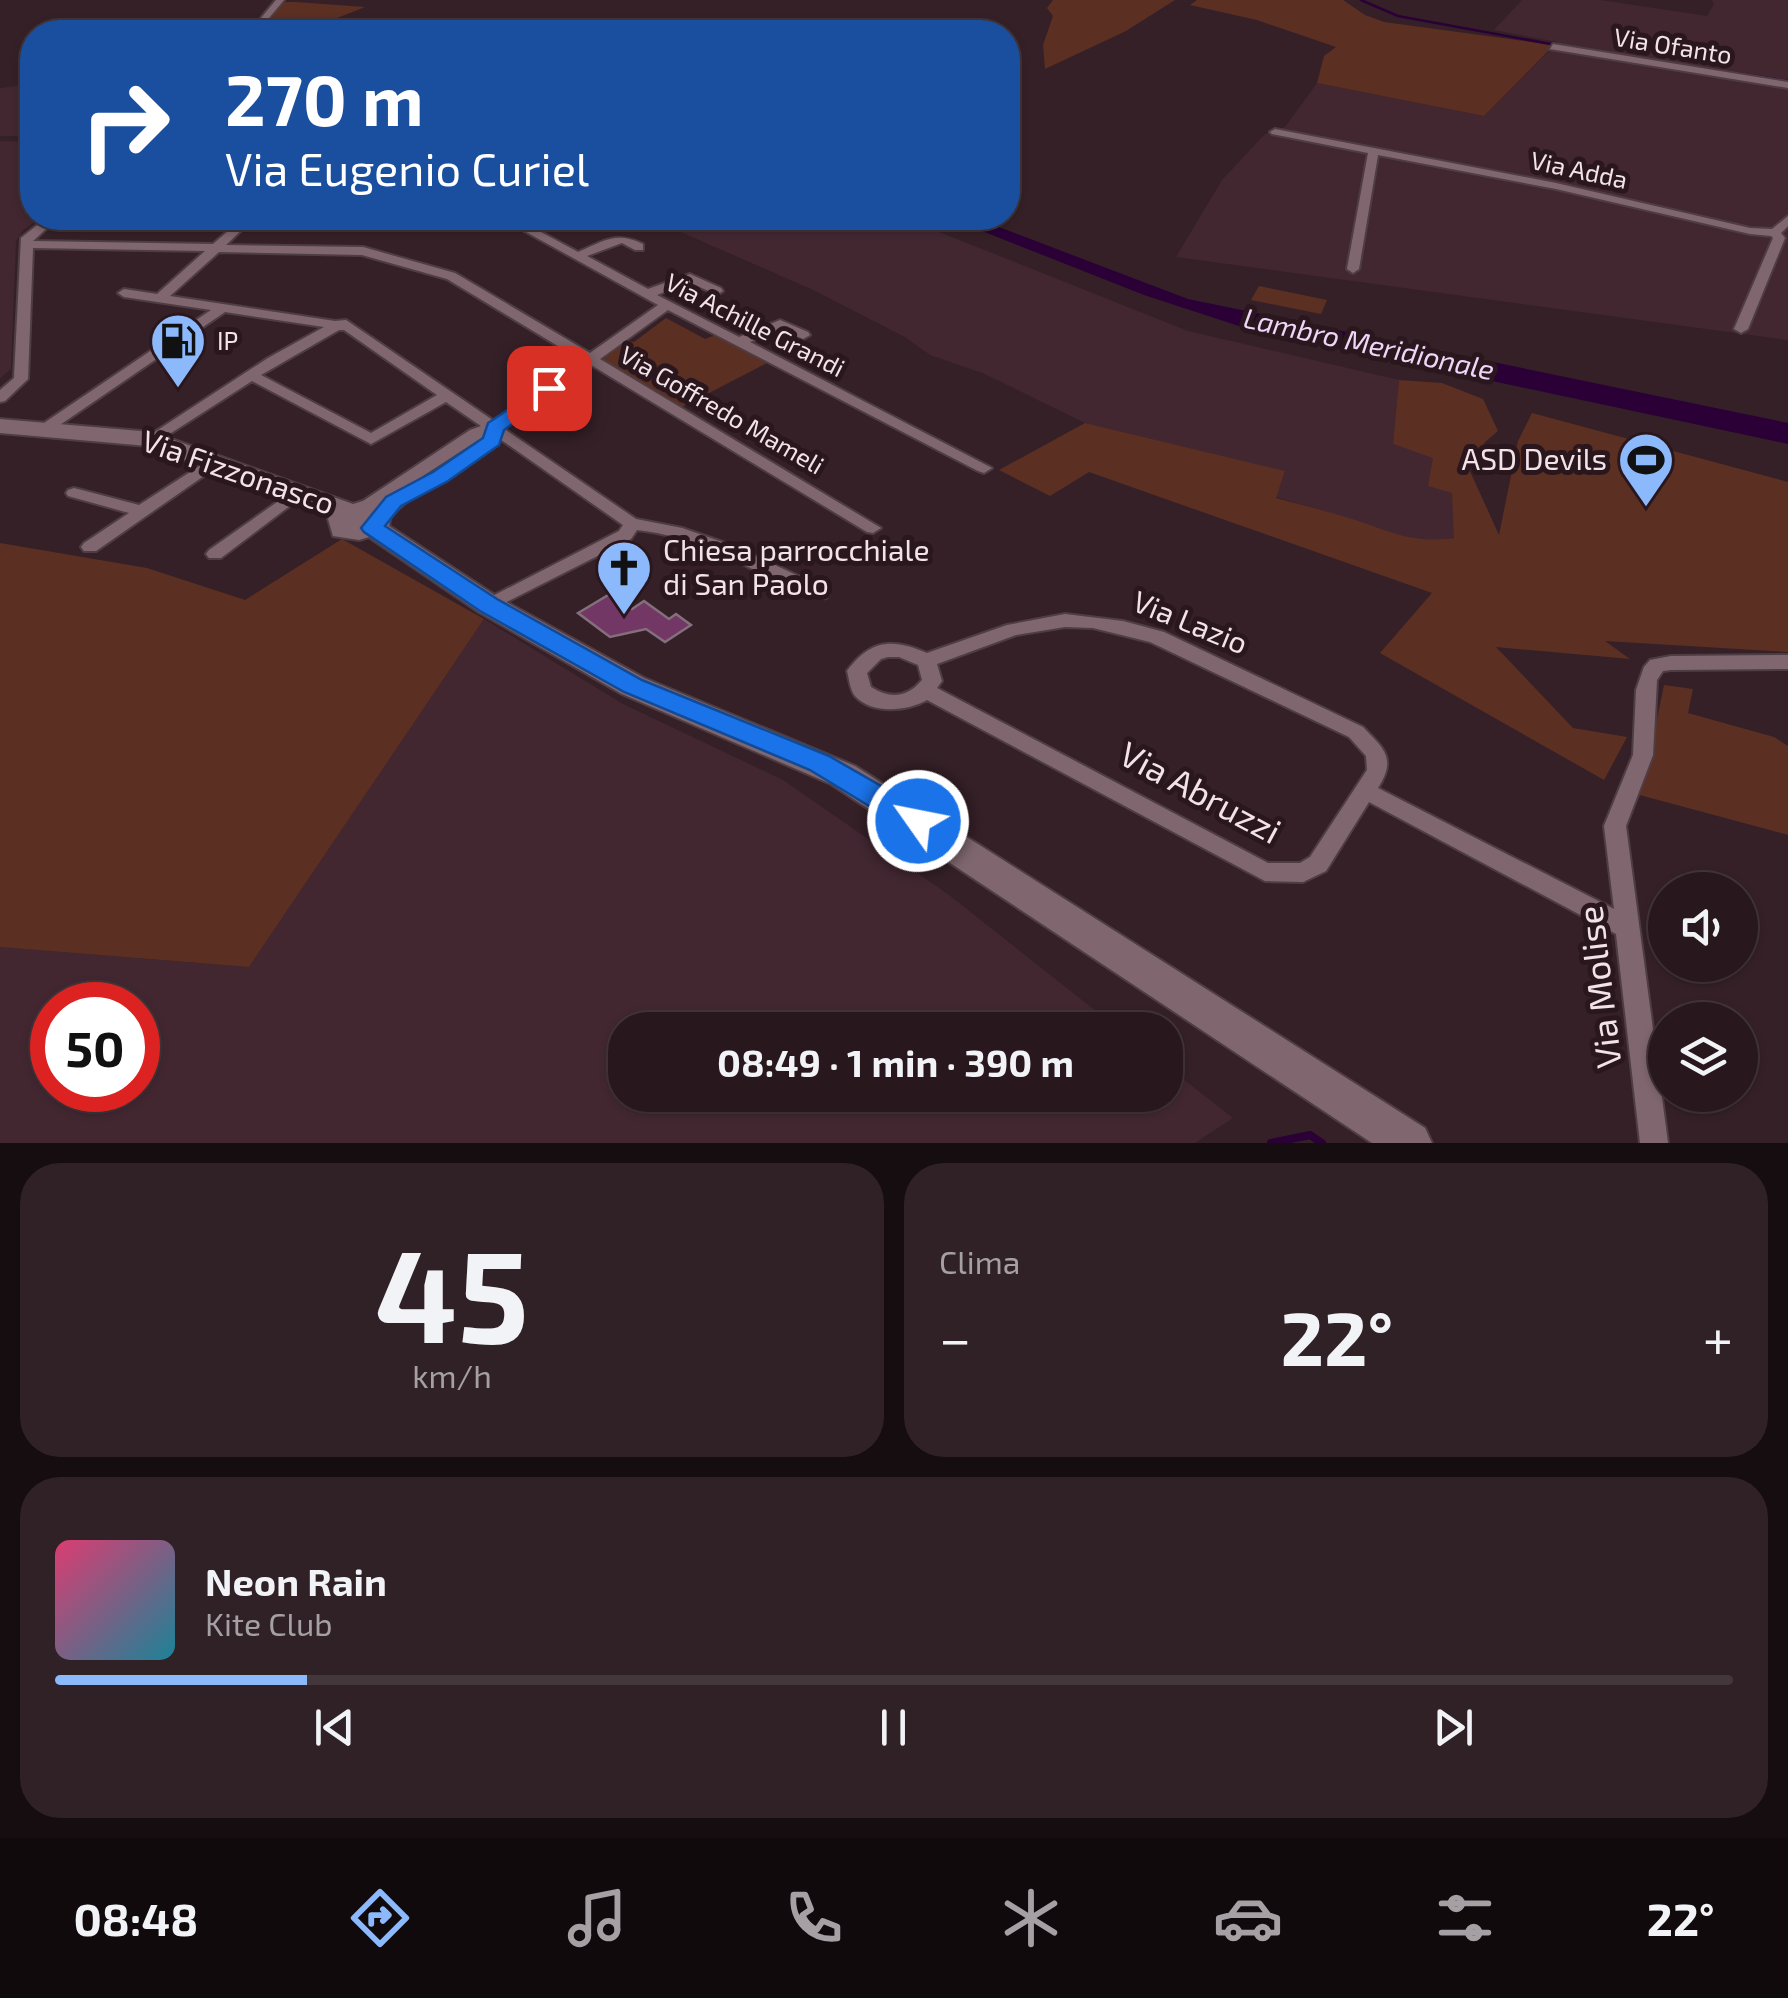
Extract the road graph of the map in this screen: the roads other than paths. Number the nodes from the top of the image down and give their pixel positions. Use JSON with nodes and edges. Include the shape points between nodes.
{"nodes":[{"id":1,"x":280,"y":0,"type":"edge"},
{"id":2,"x":267,"y":20,"type":"edge"},
{"id":3,"x":1552,"y":47,"type":"dead end"},
{"id":4,"x":1788,"y":85,"type":"edge"},
{"id":5,"x":1275,"y":132,"type":"dead end"},
{"id":6,"x":1373,"y":153,"type":"junction"},
{"id":7,"x":1788,"y":218,"type":"edge"},
{"id":8,"x":35,"y":230,"type":"edge"},
{"id":9,"x":235,"y":230,"type":"edge"},
{"id":10,"x":529,"y":230,"type":"edge"},
{"id":11,"x":1775,"y":233,"type":"junction"},
{"id":12,"x":26,"y":244,"type":"junction"},
{"id":13,"x":217,"y":246,"type":"junction"},
{"id":14,"x":639,"y":246,"type":"dead end"},
{"id":15,"x":577,"y":256,"type":"junction"},
{"id":16,"x":1354,"y":270,"type":"dead end"},
{"id":17,"x":717,"y":291,"type":"dead end"},
{"id":18,"x":124,"y":294,"type":"dead end"},
{"id":19,"x":648,"y":294,"type":"junction"},
{"id":20,"x":160,"y":298,"type":"junction"},
{"id":21,"x":667,"y":305,"type":"junction"},
{"id":22,"x":224,"y":307,"type":"junction"},
{"id":23,"x":341,"y":323,"type":"junction"},
{"id":24,"x":1741,"y":329,"type":"dead end"},
{"id":25,"x":802,"y":335,"type":"dead end"},
{"id":26,"x":739,"y":342,"type":"junction"},
{"id":27,"x":587,"y":360,"type":"junction"},
{"id":28,"x":19,"y":369,"type":"junction"},
{"id":29,"x":251,"y":375,"type":"junction"},
{"id":30,"x":0,"y":385,"type":"edge"},
{"id":31,"x":448,"y":395,"type":"junction"},
{"id":32,"x":0,"y":398,"type":"edge"},
{"id":33,"x":2,"y":426,"type":"edge"},
{"id":34,"x":46,"y":428,"type":"junction"},
{"id":35,"x":495,"y":428,"type":"junction"},
{"id":36,"x":152,"y":439,"type":"junction"},
{"id":37,"x":215,"y":461,"type":"junction"},
{"id":38,"x":984,"y":468,"type":"dead end"},
{"id":39,"x":297,"y":492,"type":"junction"},
{"id":40,"x":74,"y":493,"type":"dead end"},
{"id":41,"x":141,"y":512,"type":"junction"},
{"id":42,"x":366,"y":516,"type":"junction"},
{"id":43,"x":632,"y":524,"type":"junction"},
{"id":44,"x":874,"y":528,"type":"dead end"},
{"id":45,"x":90,"y":547,"type":"dead end"},
{"id":46,"x":215,"y":554,"type":"dead end"},
{"id":47,"x":820,"y":594,"type":"dead end"},
{"id":48,"x":489,"y":605,"type":"junction"},
{"id":49,"x":926,"y":661,"type":"junction"},
{"id":50,"x":1788,"y":662,"type":"edge"},
{"id":51,"x":927,"y":691,"type":"junction"},
{"id":52,"x":1368,"y":792,"type":"junction"},
{"id":53,"x":1628,"y":928,"type":"junction"},
{"id":54,"x":1410,"y":1143,"type":"edge"},
{"id":55,"x":1654,"y":1143,"type":"edge"}],
"edges":[{"from":1,"to":2,"type":"street"},
{"from":3,"to":4,"type":"street","name":"Via Ofanto"},
{"from":5,"to":6,"type":"street","name":"Via Adda"},
{"from":6,"to":11,"type":"street","name":"Via Adda"},
{"from":6,"to":16,"type":"street"},
{"from":7,"to":11,"type":"street"},
{"from":8,"to":12,"type":"street"},
{"from":9,"to":13,"type":"street"},
{"from":10,"to":15,"type":"street","name":"Via Achille Grandi"},
{"from":11,"to":24,"type":"street","via":[[1779,238]]},
{"from":12,"to":13,"type":"street","name":"Via Goffredo Mameli"},
{"from":12,"to":28,"type":"street"},
{"from":13,"to":20,"type":"street"},
{"from":13,"to":27,"type":"street","name":"Via Goffredo Mameli","via":[[387,254],[459,278]]},
{"from":14,"to":15,"type":"street","via":[[623,239]]},
{"from":15,"to":19,"type":"street","name":"Via Achille Grandi"},
{"from":17,"to":19,"type":"street","via":[[690,278]]},
{"from":18,"to":20,"type":"street"},
{"from":19,"to":21,"type":"street","name":"Via Achille Grandi"},
{"from":20,"to":22,"type":"street"},
{"from":21,"to":26,"type":"street","name":"Via Achille Grandi"},
{"from":21,"to":27,"type":"street"},
{"from":22,"to":23,"type":"street"},
{"from":22,"to":34,"type":"street"},
{"from":23,"to":29,"type":"street"},
{"from":23,"to":31,"type":"street"},
{"from":25,"to":26,"type":"street","via":[[780,324]]},
{"from":26,"to":38,"type":"street","name":"Via Achille Grandi"},
{"from":27,"to":35,"type":"street"},
{"from":27,"to":44,"type":"street","name":"Via Goffredo Mameli"},
{"from":28,"to":30,"type":"street"},
{"from":28,"to":32,"type":"street","via":[[21,379]]},
{"from":29,"to":31,"type":"street","via":[[371,439]]},
{"from":29,"to":36,"type":"street"},
{"from":31,"to":35,"type":"street"},
{"from":33,"to":34,"type":"main road","name":"Via Fizzonasco"},
{"from":34,"to":36,"type":"main road","name":"Via Fizzonasco"},
{"from":35,"to":42,"type":"street","via":[[475,432]]},
{"from":35,"to":43,"type":"street"},
{"from":36,"to":37,"type":"main road","name":"Via Fizzonasco"},
{"from":37,"to":39,"type":"main road","name":"Via Fizzonasco"},
{"from":37,"to":41,"type":"street"},
{"from":39,"to":42,"type":"main road","name":"Via Fizzonasco"},
{"from":39,"to":46,"type":"street"},
{"from":40,"to":41,"type":"street"},
{"from":41,"to":45,"type":"street"},
{"from":42,"to":48,"type":"main road","name":"Via Fizzonasco"},
{"from":43,"to":47,"type":"street","via":[[654,524]]},
{"from":43,"to":48,"type":"street","via":[[626,535]]},
{"from":48,"to":54,"type":"main road","name":"Via Fizzonasco","via":[[633,686],[843,775]]},
{"from":49,"to":51,"type":"street","via":[[932,681]]},
{"from":49,"to":51,"type":"street","via":[[902,650],[874,654],[857,670],[857,681],[862,691],[887,703]]},
{"from":49,"to":52,"type":"street","name":"Via Lazio","via":[[1036,623],[1082,619],[1123,625],[1356,732],[1376,753],[1378,771]]},
{"from":50,"to":53,"type":"street","name":"Via Molise","via":[[1670,663],[1650,671],[1639,774],[1614,826]]},
{"from":51,"to":52,"type":"street","name":"Via Abruzzi","via":[[1265,872],[1303,872],[1318,864]]},
{"from":52,"to":53,"type":"street"},
{"from":53,"to":55,"type":"street","name":"Via Molise"}]}
